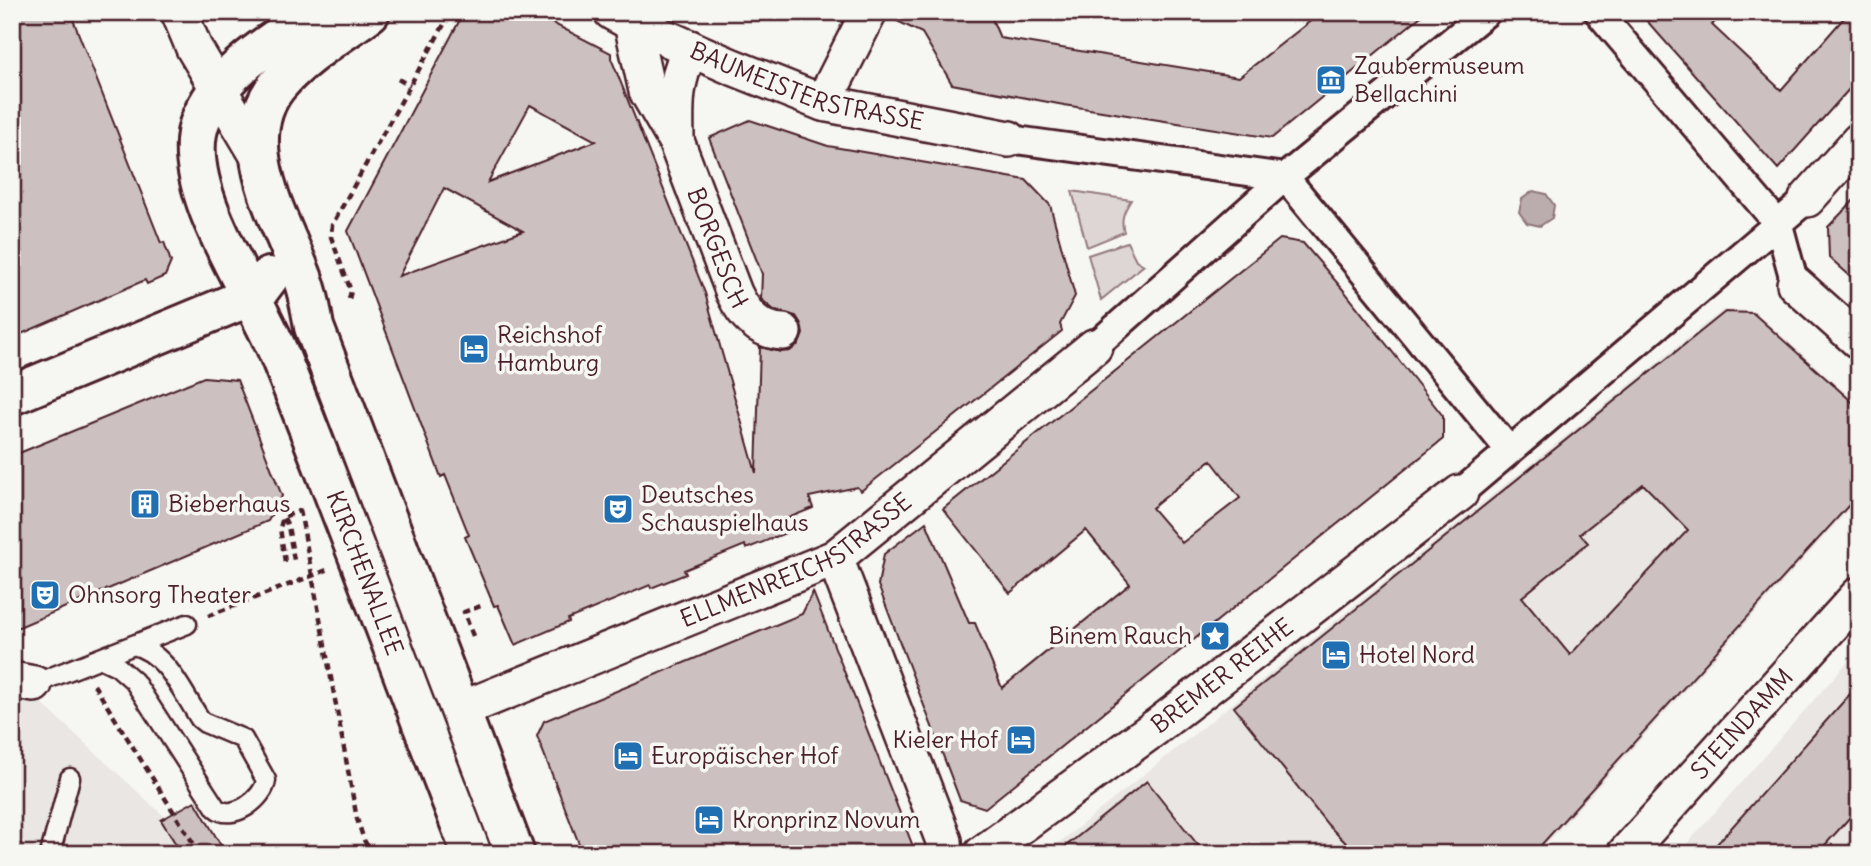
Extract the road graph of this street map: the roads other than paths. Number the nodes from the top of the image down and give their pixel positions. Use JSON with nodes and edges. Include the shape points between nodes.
{"nodes":[{"id":1,"x":179,"y":12,"type":"edge"},
{"id":2,"x":317,"y":12,"type":"edge"},
{"id":3,"x":370,"y":12,"type":"edge"},
{"id":4,"x":1487,"y":12,"type":"edge"},
{"id":5,"x":1598,"y":12,"type":"edge"},
{"id":6,"x":627,"y":16,"type":"edge"},
{"id":7,"x":867,"y":16,"type":"dead end"},
{"id":8,"x":690,"y":48,"type":"junction"},
{"id":9,"x":219,"y":89,"type":"junction"},
{"id":10,"x":823,"y":103,"type":"junction"},
{"id":11,"x":1009,"y":139,"type":"joint"},
{"id":12,"x":676,"y":141,"type":"junction"},
{"id":13,"x":1859,"y":141,"type":"edge"},
{"id":14,"x":259,"y":157,"type":"junction"},
{"id":15,"x":1285,"y":177,"type":"junction"},
{"id":16,"x":1807,"y":199,"type":"joint"},
{"id":17,"x":278,"y":215,"type":"junction"},
{"id":18,"x":1779,"y":225,"type":"junction"},
{"id":19,"x":1795,"y":284,"type":"joint"},
{"id":20,"x":251,"y":296,"type":"junction"},
{"id":21,"x":314,"y":327,"type":"junction"},
{"id":22,"x":783,"y":332,"type":"dead end"},
{"id":23,"x":1859,"y":341,"type":"edge"},
{"id":24,"x":1094,"y":347,"type":"joint"},
{"id":25,"x":12,"y":395,"type":"edge"},
{"id":26,"x":1509,"y":450,"type":"junction"},
{"id":27,"x":1460,"y":493,"type":"joint"},
{"id":28,"x":835,"y":558,"type":"junction"},
{"id":29,"x":1859,"y":595,"type":"edge"},
{"id":30,"x":187,"y":624,"type":"road end"},
{"id":31,"x":133,"y":645,"type":"junction"},
{"id":32,"x":92,"y":660,"type":"junction"},
{"id":33,"x":23,"y":682,"type":"edge"},
{"id":34,"x":460,"y":710,"type":"junction"},
{"id":35,"x":70,"y":778,"type":"dead end"},
{"id":36,"x":50,"y":854,"type":"edge"},
{"id":37,"x":472,"y":854,"type":"edge"},
{"id":38,"x":515,"y":854,"type":"edge"},
{"id":39,"x":945,"y":854,"type":"edge"},
{"id":40,"x":982,"y":854,"type":"edge"},
{"id":41,"x":1625,"y":854,"type":"edge"}],
"edges":[{"from":1,"to":9,"type":"street","name":"KIRCHENALLEE"},
{"from":2,"to":9,"type":"street","via":[[278,37]]},
{"from":3,"to":14,"type":"street","via":[[302,62],[276,88],[262,117]]},
{"from":4,"to":15,"type":"street"},
{"from":5,"to":18,"type":"street"},
{"from":6,"to":8,"type":"street","name":"BAUMEISTERSTRASSE"},
{"from":6,"to":12,"type":"street","name":"BORGESCH","via":[[647,91]]},
{"from":7,"to":10,"type":"street"},
{"from":8,"to":10,"type":"street","name":"BAUMEISTERSTRASSE"},
{"from":8,"to":12,"type":"street","name":"BORGESCH","via":[[675,93]]},
{"from":9,"to":14,"type":"street","name":"KIRCHENALLEE"},
{"from":9,"to":20,"type":"street","name":"KIRCHENALLEE","via":[[204,112],[196,153],[213,218]]},
{"from":10,"to":11,"type":"street","name":"BAUMEISTERSTRASSE"},
{"from":11,"to":15,"type":"street"},
{"from":12,"to":22,"type":"street","name":"BORGESCH","via":[[739,304],[762,327]]},
{"from":13,"to":16,"type":"street"},
{"from":14,"to":17,"type":"street","name":"KIRCHENALLEE"},
{"from":15,"to":24,"type":"street"},
{"from":15,"to":26,"type":"street"},
{"from":16,"to":18,"type":"street"},
{"from":17,"to":20,"type":"street","via":[[275,265]]},
{"from":17,"to":21,"type":"street","name":"KIRCHENALLEE","via":[[303,278]]},
{"from":18,"to":19,"type":"street"},
{"from":18,"to":26,"type":"street"},
{"from":19,"to":23,"type":"street"},
{"from":20,"to":21,"type":"street","name":"KIRCHENALLEE","via":[[284,298]]},
{"from":20,"to":25,"type":"street"},
{"from":20,"to":37,"type":"street","name":"KIRCHENALLEE","via":[[279,353]]},
{"from":21,"to":34,"type":"street","name":"KIRCHENALLEE"},
{"from":24,"to":28,"type":"street","name":"ELLMENREICHSTRASSE"},
{"from":26,"to":27,"type":"street"},
{"from":27,"to":40,"type":"street","name":"BREMER REIHE","via":[[1156,727]]},
{"from":28,"to":34,"type":"street","name":"ELLMENREICHSTRASSE"},
{"from":28,"to":39,"type":"street","via":[[944,841]]},
{"from":29,"to":41,"type":"street","name":"STEINDAMM"},
{"from":30,"to":31,"type":"lane"},
{"from":31,"to":32,"type":"lane"},
{"from":31,"to":32,"type":"lane","via":[[159,657],[200,719],[243,739],[266,780],[263,793],[229,814],[221,813],[134,681],[117,666]]},
{"from":32,"to":33,"type":"lane"},
{"from":34,"to":38,"type":"street","name":"KIRCHENALLEE"},
{"from":35,"to":36,"type":"lane"}]}
